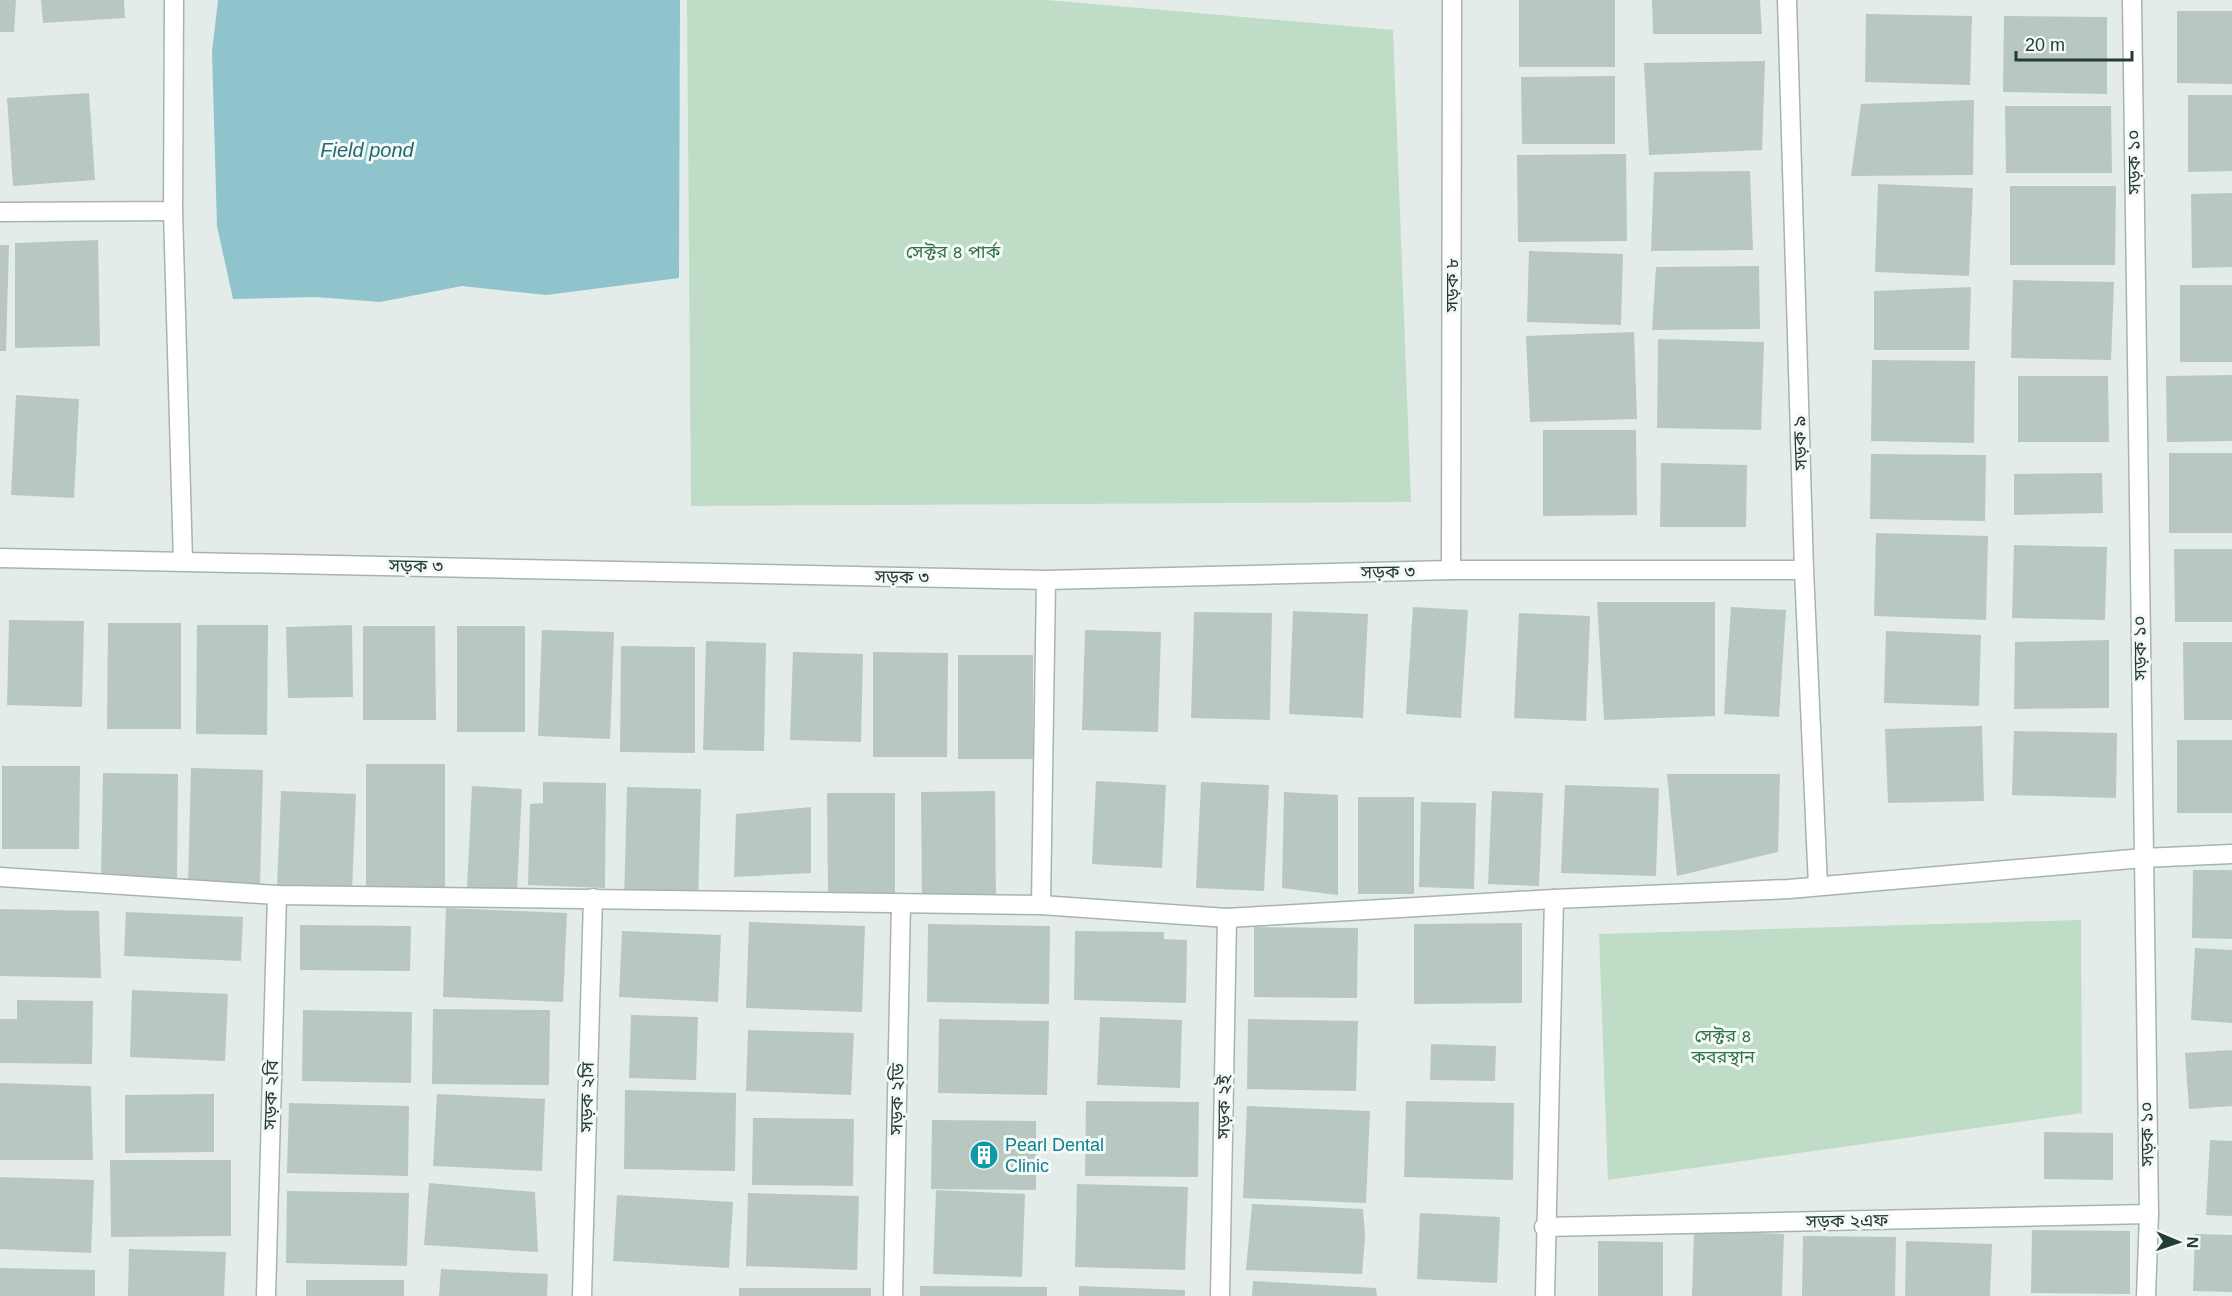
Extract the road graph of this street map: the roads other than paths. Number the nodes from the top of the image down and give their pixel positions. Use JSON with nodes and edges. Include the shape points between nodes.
{"nodes":[{"id":1,"x":174,"y":0,"type":"edge"},
{"id":2,"x":1452,"y":0,"type":"edge"},
{"id":3,"x":1787,"y":0,"type":"edge"},
{"id":4,"x":2132,"y":0,"type":"edge"},
{"id":5,"x":173,"y":211,"type":"junction"},
{"id":6,"x":0,"y":212,"type":"edge"},
{"id":7,"x":0,"y":558,"type":"edge"},
{"id":8,"x":183,"y":561,"type":"junction"},
{"id":9,"x":1451,"y":570,"type":"junction"},
{"id":10,"x":1803,"y":570,"type":"junction"},
{"id":11,"x":1046,"y":580,"type":"junction"},
{"id":12,"x":2232,"y":854,"type":"edge"},
{"id":13,"x":2143,"y":858,"type":"junction"},
{"id":14,"x":0,"y":877,"type":"edge"},
{"id":15,"x":1818,"y":886,"type":"junction"},
{"id":16,"x":277,"y":894,"type":"junction"},
{"id":17,"x":593,"y":898,"type":"junction"},
{"id":18,"x":1554,"y":899,"type":"junction"},
{"id":19,"x":901,"y":903,"type":"junction"},
{"id":20,"x":1041,"y":905,"type":"junction"},
{"id":21,"x":1227,"y":918,"type":"junction"},
{"id":22,"x":2149,"y":1214,"type":"junction"},
{"id":23,"x":1544,"y":1227,"type":"junction"},
{"id":24,"x":266,"y":1296,"type":"edge"},
{"id":25,"x":582,"y":1296,"type":"edge"},
{"id":26,"x":893,"y":1296,"type":"edge"},
{"id":27,"x":1220,"y":1296,"type":"edge"},
{"id":28,"x":1545,"y":1296,"type":"edge"},
{"id":29,"x":2146,"y":1296,"type":"edge"}],
"edges":[{"from":1,"to":5,"type":"street"},
{"from":2,"to":9,"type":"street","name":"সড়ক ৮"},
{"from":3,"to":10,"type":"street","name":"সড়ক ৯"},
{"from":4,"to":13,"type":"street","name":"সড়ক ১০"},
{"from":5,"to":6,"type":"street"},
{"from":5,"to":8,"type":"street"},
{"from":7,"to":8,"type":"street","name":"সড়ক ৩"},
{"from":8,"to":11,"type":"street","name":"সড়ক ৩"},
{"from":9,"to":10,"type":"street","name":"সড়ক ৩"},
{"from":9,"to":11,"type":"street","name":"সড়ক ৩"},
{"from":10,"to":15,"type":"street","name":"সড়ক ৯"},
{"from":11,"to":20,"type":"street"},
{"from":12,"to":13,"type":"street"},
{"from":13,"to":15,"type":"street"},
{"from":13,"to":22,"type":"street","name":"সড়ক ১০"},
{"from":14,"to":16,"type":"street"},
{"from":15,"to":18,"type":"street"},
{"from":16,"to":17,"type":"street"},
{"from":16,"to":24,"type":"street","name":"সড়ক ২বি"},
{"from":17,"to":19,"type":"street"},
{"from":17,"to":25,"type":"street","name":"সড়ক ২সি"},
{"from":18,"to":21,"type":"street"},
{"from":18,"to":23,"type":"street"},
{"from":19,"to":20,"type":"street"},
{"from":19,"to":26,"type":"street","name":"সড়ক ২ডি"},
{"from":20,"to":21,"type":"street"},
{"from":21,"to":27,"type":"street","name":"সড়ক ২ই"},
{"from":22,"to":23,"type":"street","name":"সড়ক ২এফ"},
{"from":22,"to":29,"type":"street","name":"সড়ক ১০"},
{"from":23,"to":28,"type":"street"}]}
